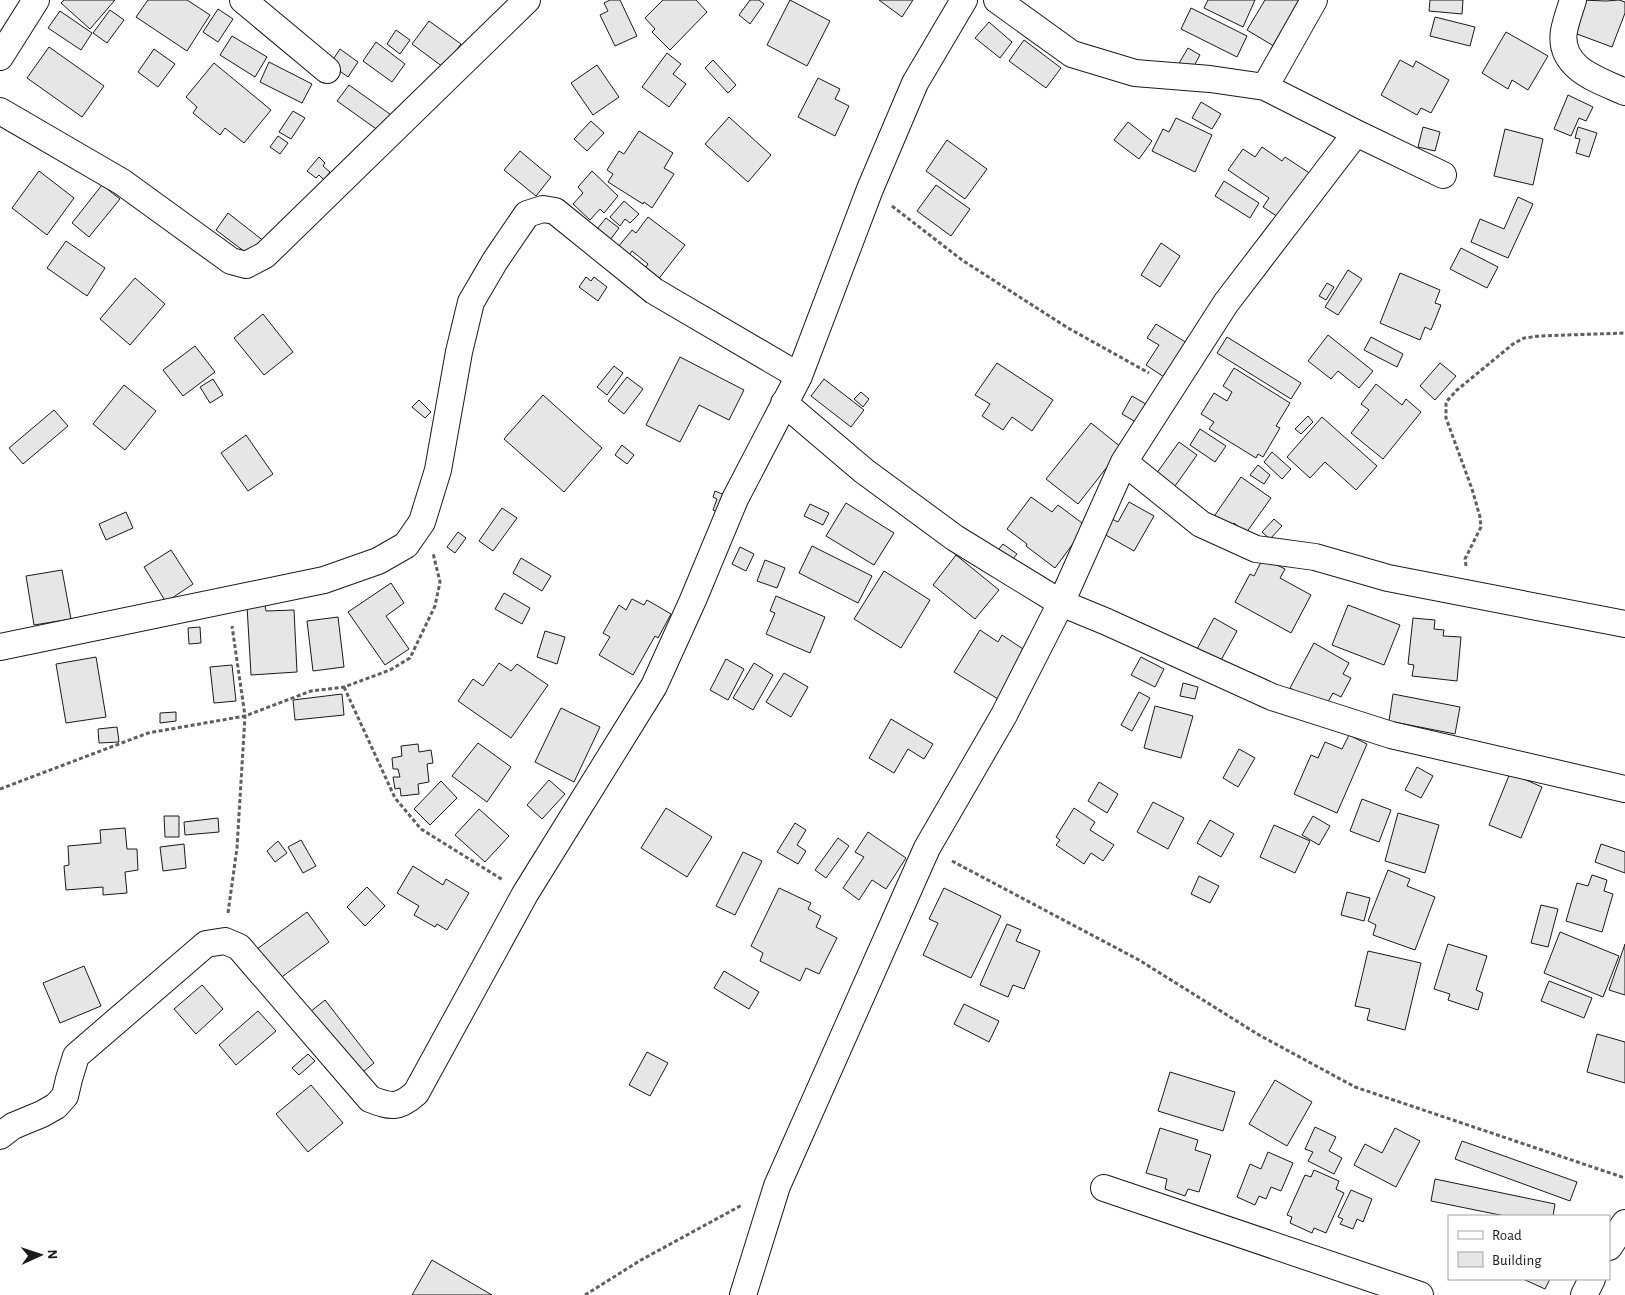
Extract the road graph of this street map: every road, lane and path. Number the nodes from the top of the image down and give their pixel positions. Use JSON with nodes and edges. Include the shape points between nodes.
{"nodes":[{"id":1,"x":36,"y":0,"type":"edge"},
{"id":2,"x":242,"y":0,"type":"edge"},
{"id":3,"x":527,"y":0,"type":"edge"},
{"id":4,"x":964,"y":0,"type":"edge"},
{"id":5,"x":997,"y":0,"type":"edge"},
{"id":6,"x":1314,"y":0,"type":"edge"},
{"id":7,"x":1573,"y":0,"type":"edge"},
{"id":8,"x":0,"y":57,"type":"edge"},
{"id":9,"x":327,"y":70,"type":"dead end"},
{"id":10,"x":1265,"y":87,"type":"junction"},
{"id":11,"x":1625,"y":92,"type":"edge"},
{"id":12,"x":0,"y":111,"type":"edge"},
{"id":13,"x":1356,"y":133,"type":"junction"},
{"id":14,"x":1443,"y":175,"type":"dead end"},
{"id":15,"x":870,"y":189,"type":"junction"},
{"id":16,"x":1625,"y":333,"type":"edge"},
{"id":17,"x":799,"y":376,"type":"junction"},
{"id":18,"x":1173,"y":386,"type":"junction"},
{"id":19,"x":784,"y":403,"type":"junction"},
{"id":20,"x":1124,"y":462,"type":"junction"},
{"id":21,"x":422,"y":522,"type":"junction"},
{"id":22,"x":1469,"y":594,"type":"junction"},
{"id":23,"x":228,"y":601,"type":"junction"},
{"id":24,"x":1061,"y":604,"type":"junction"},
{"id":25,"x":1625,"y":624,"type":"edge"},
{"id":26,"x":0,"y":647,"type":"edge"},
{"id":27,"x":344,"y":686,"type":"junction"},
{"id":28,"x":245,"y":716,"type":"junction"},
{"id":29,"x":0,"y":789,"type":"edge"},
{"id":30,"x":1625,"y":789,"type":"edge"},
{"id":31,"x":927,"y":848,"type":"junction"},
{"id":32,"x":524,"y":894,"type":"junction"},
{"id":33,"x":225,"y":941,"type":"junction"},
{"id":34,"x":0,"y":1136,"type":"edge"},
{"id":35,"x":1625,"y":1178,"type":"edge"},
{"id":36,"x":778,"y":1186,"type":"junction"},
{"id":37,"x":1104,"y":1188,"type":"dead end"},
{"id":38,"x":1625,"y":1223,"type":"edge"},
{"id":39,"x":1610,"y":1246,"type":"edge"},
{"id":40,"x":1592,"y":1280,"type":"edge"},
{"id":41,"x":585,"y":1295,"type":"edge"},
{"id":42,"x":743,"y":1295,"type":"edge"},
{"id":43,"x":1420,"y":1295,"type":"edge"},
{"id":44,"x":1584,"y":1295,"type":"edge"}],
"edges":[{"from":1,"to":8,"type":"street"},
{"from":2,"to":9,"type":"street"},
{"from":3,"to":12,"type":"street","via":[[265,255],[246,265],[230,260],[122,182]]},
{"from":4,"to":15,"type":"street","via":[[915,83]]},
{"from":5,"to":10,"type":"street","via":[[1072,54],[1135,73]]},
{"from":6,"to":10,"type":"street"},
{"from":7,"to":11,"type":"street","via":[[1564,32],[1566,53],[1574,66]]},
{"from":10,"to":13,"type":"street"},
{"from":13,"to":14,"type":"street"},
{"from":13,"to":18,"type":"street","via":[[1226,303]]},
{"from":15,"to":17,"type":"street"},
{"from":15,"to":18,"type":"path","via":[[962,260],[1068,328]]},
{"from":16,"to":22,"type":"path","via":[[1524,338],[1446,402],[1446,418],[1480,517],[1481,527],[1466,560]]},
{"from":17,"to":19,"type":"street"},
{"from":17,"to":21,"type":"street","via":[[654,290],[555,211],[543,209],[527,214],[471,302],[438,470]]},
{"from":18,"to":20,"type":"street"},
{"from":19,"to":24,"type":"street","via":[[864,471],[955,538]]},
{"from":19,"to":32,"type":"street","via":[[735,499],[654,686]]},
{"from":20,"to":22,"type":"street","via":[[1201,524],[1256,549],[1315,558],[1388,578]]},
{"from":20,"to":24,"type":"street"},
{"from":21,"to":23,"type":"street","via":[[406,545],[378,562],[324,580]]},
{"from":21,"to":27,"type":"path","via":[[440,582],[435,606],[410,658],[390,670]]},
{"from":22,"to":25,"type":"street"},
{"from":23,"to":26,"type":"street"},
{"from":23,"to":28,"type":"path"},
{"from":24,"to":30,"type":"street","via":[[1272,697],[1391,735]]},
{"from":24,"to":31,"type":"street","via":[[1004,716]]},
{"from":27,"to":28,"type":"path","via":[[311,691]]},
{"from":27,"to":32,"type":"path","via":[[395,798],[421,828]]},
{"from":28,"to":29,"type":"path","via":[[148,733]]},
{"from":28,"to":33,"type":"path","via":[[237,848]]},
{"from":31,"to":35,"type":"path","via":[[1139,960],[1259,1034],[1355,1087]]},
{"from":31,"to":36,"type":"street"},
{"from":32,"to":33,"type":"street","via":[[416,1093],[406,1102],[389,1106],[370,1099],[239,947]]},
{"from":33,"to":34,"type":"street","via":[[206,944],[76,1056],[65,1096],[56,1106],[13,1126]]},
{"from":36,"to":41,"type":"path"},
{"from":36,"to":42,"type":"street"},
{"from":37,"to":43,"type":"street"},
{"from":38,"to":39,"type":"street"},
{"from":40,"to":44,"type":"street"}]}
